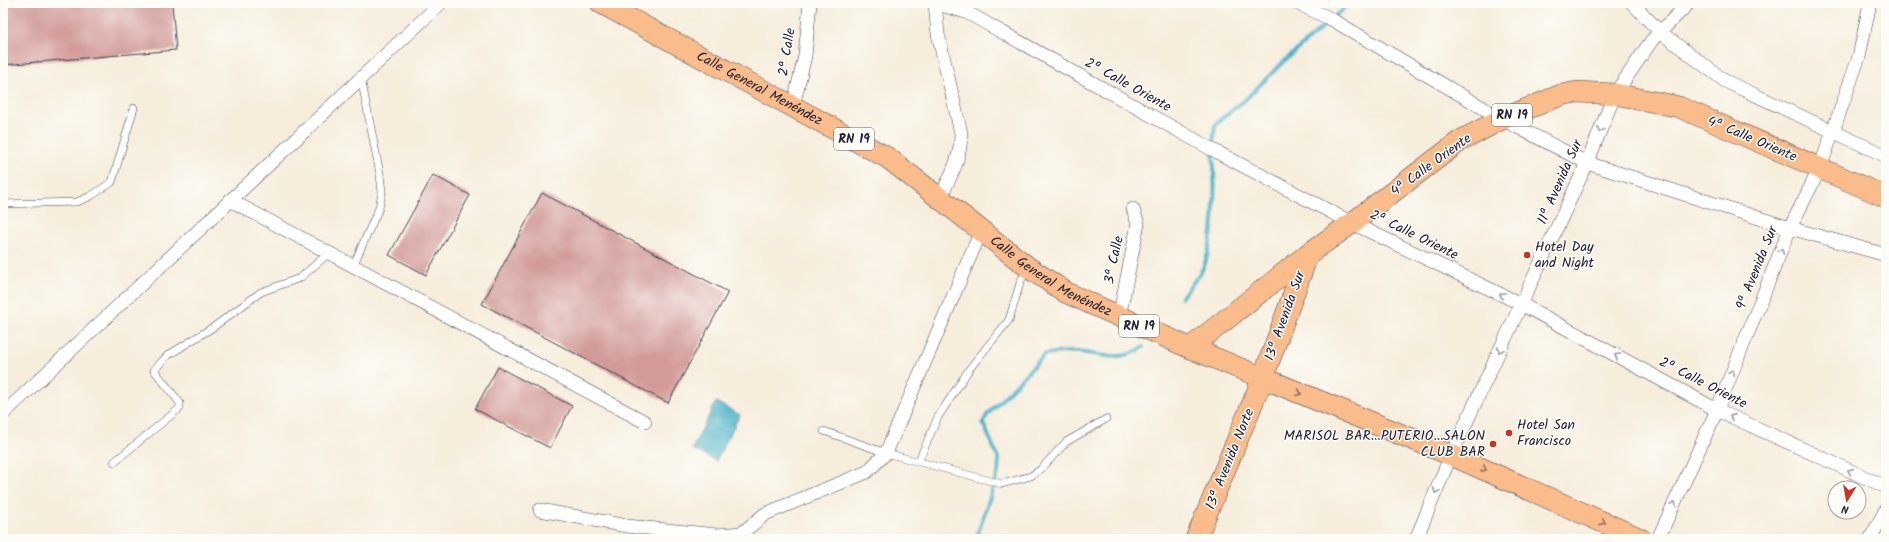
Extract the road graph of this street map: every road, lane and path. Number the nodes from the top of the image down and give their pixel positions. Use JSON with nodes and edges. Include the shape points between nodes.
{"nodes":[{"id":1,"x":442,"y":3,"type":"edge"},
{"id":2,"x":601,"y":3,"type":"edge"},
{"id":3,"x":810,"y":3,"type":"edge"},
{"id":4,"x":935,"y":3,"type":"edge"},
{"id":5,"x":1297,"y":3,"type":"edge"},
{"id":6,"x":1632,"y":3,"type":"edge"},
{"id":7,"x":1689,"y":3,"type":"edge"},
{"id":8,"x":1870,"y":3,"type":"edge"},
{"id":9,"x":1660,"y":32,"type":"junction"},
{"id":10,"x":361,"y":78,"type":"junction"},
{"id":11,"x":1615,"y":94,"type":"junction"},
{"id":12,"x":793,"y":106,"type":"junction"},
{"id":13,"x":134,"y":108,"type":"dead end"},
{"id":14,"x":1502,"y":119,"type":"junction"},
{"id":15,"x":1833,"y":131,"type":"junction"},
{"id":16,"x":1886,"y":156,"type":"edge"},
{"id":17,"x":1587,"y":163,"type":"junction"},
{"id":18,"x":1820,"y":168,"type":"junction"},
{"id":19,"x":1886,"y":197,"type":"edge"},
{"id":20,"x":940,"y":198,"type":"junction"},
{"id":21,"x":230,"y":200,"type":"junction"},
{"id":22,"x":3,"y":204,"type":"edge"},
{"id":23,"x":1133,"y":209,"type":"dead end"},
{"id":24,"x":1352,"y":223,"type":"junction"},
{"id":25,"x":1790,"y":228,"type":"junction"},
{"id":26,"x":981,"y":231,"type":"junction"},
{"id":27,"x":329,"y":253,"type":"junction"},
{"id":28,"x":1308,"y":254,"type":"junction"},
{"id":29,"x":1886,"y":255,"type":"edge"},
{"id":30,"x":353,"y":266,"type":"junction"},
{"id":31,"x":1029,"y":268,"type":"junction"},
{"id":32,"x":1521,"y":304,"type":"junction"},
{"id":33,"x":1119,"y":317,"type":"junction"},
{"id":34,"x":1190,"y":348,"type":"junction"},
{"id":35,"x":1263,"y":378,"type":"junction"},
{"id":36,"x":1717,"y":410,"type":"junction"},
{"id":37,"x":3,"y":414,"type":"edge"},
{"id":38,"x":1106,"y":419,"type":"dead end"},
{"id":39,"x":645,"y":422,"type":"dead end"},
{"id":40,"x":824,"y":431,"type":"dead end"},
{"id":41,"x":886,"y":453,"type":"junction"},
{"id":42,"x":1451,"y":455,"type":"junction"},
{"id":43,"x":919,"y":460,"type":"junction"},
{"id":44,"x":114,"y":462,"type":"dead end"},
{"id":45,"x":1886,"y":487,"type":"edge"},
{"id":46,"x":1886,"y":509,"type":"edge"},
{"id":47,"x":540,"y":510,"type":"dead end"},
{"id":48,"x":1196,"y":539,"type":"edge"},
{"id":49,"x":1416,"y":539,"type":"edge"},
{"id":50,"x":1641,"y":539,"type":"edge"},
{"id":51,"x":1658,"y":539,"type":"edge"},
{"id":52,"x":1870,"y":539,"type":"edge"}],
"edges":[{"from":1,"to":10,"type":"street"},
{"from":2,"to":12,"type":"main road","name":"Calle General Menéndez","number":"RN 19"},
{"from":3,"to":12,"type":"street","name":"2ª Calle","via":[[805,56]]},
{"from":4,"to":20,"type":"street","via":[[938,34],[961,133],[961,149]]},
{"from":4,"to":24,"type":"street","name":"2ª Calle Oriente","via":[[966,12],[1213,150]]},
{"from":5,"to":14,"type":"street","via":[[1331,19]]},
{"from":6,"to":9,"type":"street"},
{"from":7,"to":9,"type":"street","name":"11ª Avenida Sur"},
{"from":8,"to":15,"type":"street","name":"9ª Avenida Sur","via":[[1859,57]]},
{"from":9,"to":11,"type":"street","name":"11ª Avenida Sur"},
{"from":9,"to":15,"type":"street","via":[[1725,81]]},
{"from":10,"to":21,"type":"street"},
{"from":10,"to":30,"type":"lane","via":[[382,192],[379,208]]},
{"from":11,"to":14,"type":"main road","name":"4ª Calle Oriente","number":"RN 19","via":[[1590,92],[1561,95]]},
{"from":11,"to":17,"type":"street","name":"11ª Avenida Sur","one_way":true},
{"from":11,"to":18,"type":"main road","name":"4ª Calle Oriente","number":"RN 19","via":[[1679,107]]},
{"from":12,"to":20,"type":"main road","name":"Calle General Menéndez","number":"RN 19","via":[[888,158]]},
{"from":13,"to":22,"type":"lane","via":[[112,182],[77,202]]},
{"from":14,"to":17,"type":"street"},
{"from":14,"to":24,"type":"main road","name":"4ª Calle Oriente","number":"RN 19","via":[[1460,141]]},
{"from":15,"to":16,"type":"street"},
{"from":15,"to":18,"type":"street","name":"9ª Avenida Sur"},
{"from":17,"to":25,"type":"street"},
{"from":17,"to":32,"type":"street","name":"11ª Avenida Sur"},
{"from":18,"to":19,"type":"main road","name":"4ª Calle Oriente","number":"RN 19"},
{"from":18,"to":25,"type":"street","name":"9ª Avenida Sur"},
{"from":20,"to":26,"type":"main road","name":"Calle General Menéndez","number":"RN 19"},
{"from":21,"to":27,"type":"street"},
{"from":21,"to":37,"type":"street"},
{"from":23,"to":33,"type":"street","name":"3ª Calle","via":[[1138,224]]},
{"from":24,"to":28,"type":"main road","name":"4ª Calle Oriente","number":"RN 19"},
{"from":32,"to":24,"type":"street","name":"2ª Calle Oriente","one_way":true},
{"from":25,"to":29,"type":"street"},
{"from":36,"to":25,"type":"street","name":"9ª Avenida Sur","one_way":true},
{"from":26,"to":31,"type":"main road","name":"Calle General Menéndez","number":"RN 19"},
{"from":26,"to":41,"type":"street","via":[[973,255]]},
{"from":27,"to":30,"type":"street"},
{"from":27,"to":44,"type":"lane","via":[[300,278],[261,292],[167,356],[154,370],[180,403],[180,408]]},
{"from":28,"to":34,"type":"main road","name":"4ª Calle Oriente","number":"RN 19"},
{"from":28,"to":35,"type":"main road","name":"13ª Avenida Sur"},
{"from":30,"to":39,"type":"street"},
{"from":31,"to":33,"type":"main road","name":"Calle General Menéndez","number":"RN 19","via":[[1067,293]]},
{"from":31,"to":43,"type":"lane","via":[[1021,280],[1009,320],[970,368],[938,417]]},
{"from":36,"to":32,"type":"street","name":"2ª Calle Oriente","one_way":true},
{"from":32,"to":42,"type":"street","name":"11ª Avenida Sur","one_way":true},
{"from":33,"to":34,"type":"main road","name":"Calle General Menéndez","number":"RN 19"},
{"from":34,"to":35,"type":"main road","name":"Calle General Menéndez"},
{"from":35,"to":42,"type":"main road","name":"Calle General Menéndez","one_way":true},
{"from":35,"to":48,"type":"main road","name":"13ª Avenida Norte"},
{"from":45,"to":36,"type":"street","name":"2ª Calle Oriente","one_way":true},
{"from":51,"to":36,"type":"street","name":"9ª Avenida Sur","one_way":true},
{"from":38,"to":43,"type":"lane","via":[[1066,442],[1031,476],[1002,484]]},
{"from":40,"to":41,"type":"lane"},
{"from":41,"to":43,"type":"lane"},
{"from":41,"to":47,"type":"street","via":[[867,472],[765,514],[742,533],[717,535],[627,526]]},
{"from":42,"to":49,"type":"street","name":"11ª Avenida Sur","one_way":true},
{"from":42,"to":50,"type":"main road","name":"Calle General Menéndez","one_way":true},
{"from":46,"to":52,"type":"street"}]}
